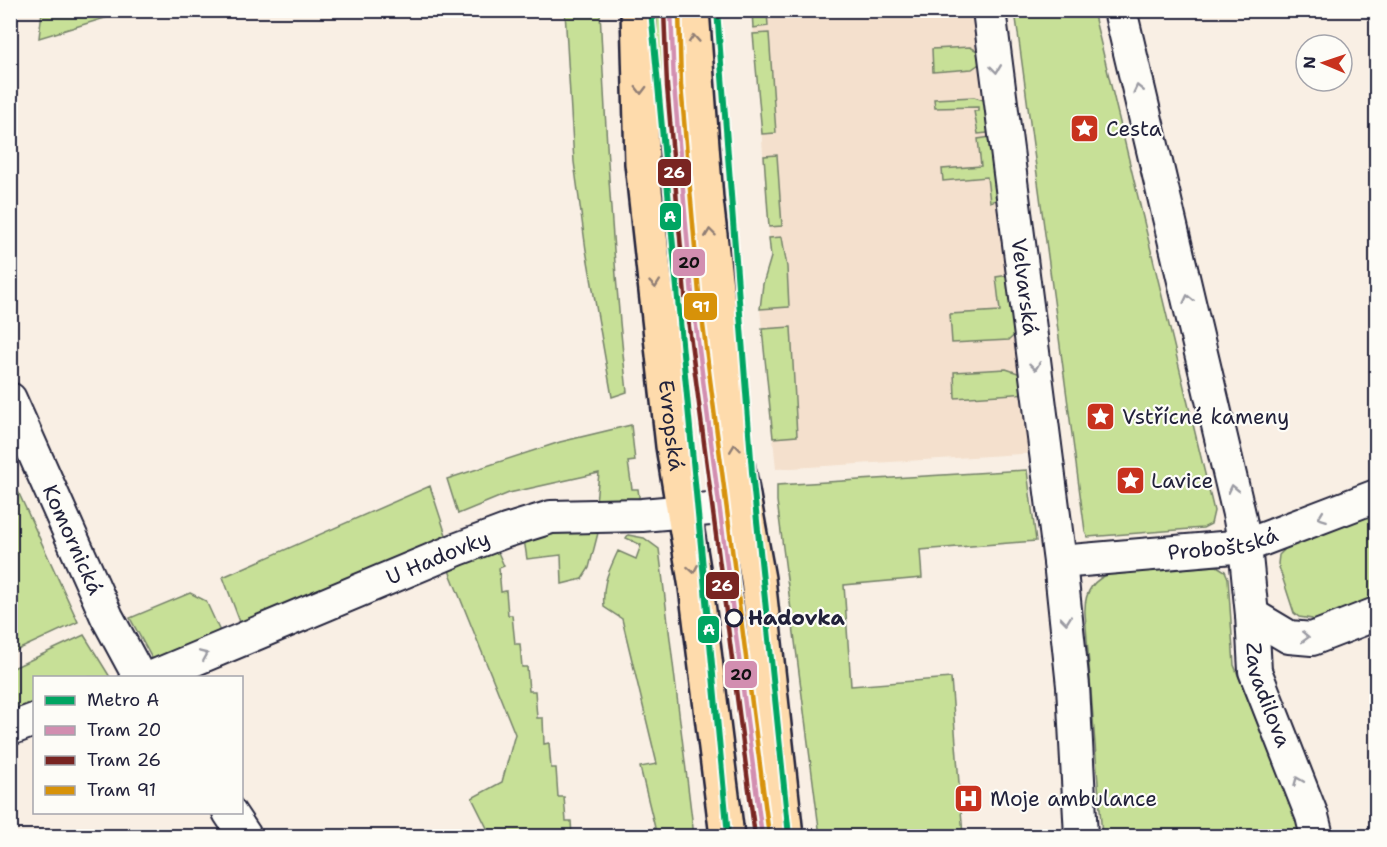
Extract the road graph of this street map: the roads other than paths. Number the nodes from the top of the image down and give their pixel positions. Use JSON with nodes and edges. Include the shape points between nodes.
{"nodes":[{"id":1,"x":638,"y":10,"type":"edge"},
{"id":2,"x":692,"y":10,"type":"edge"},
{"id":3,"x":989,"y":10,"type":"edge"},
{"id":4,"x":1120,"y":10,"type":"edge"},
{"id":5,"x":10,"y":399,"type":"edge"},
{"id":6,"x":1377,"y":496,"type":"edge"},
{"id":7,"x":744,"y":506,"type":"junction"},
{"id":8,"x":683,"y":511,"type":"junction"},
{"id":9,"x":1245,"y":546,"type":"junction"},
{"id":10,"x":1059,"y":562,"type":"junction"},
{"id":11,"x":1377,"y":614,"type":"edge"},
{"id":12,"x":1252,"y":615,"type":"junction"},
{"id":13,"x":139,"y":676,"type":"edge"},
{"id":14,"x":155,"y":676,"type":"edge"},
{"id":15,"x":33,"y":720,"type":"edge"},
{"id":16,"x":10,"y":729,"type":"edge"},
{"id":17,"x":230,"y":814,"type":"edge"},
{"id":18,"x":245,"y":837,"type":"edge"},
{"id":19,"x":727,"y":837,"type":"edge"},
{"id":20,"x":786,"y":837,"type":"edge"},
{"id":21,"x":1081,"y":837,"type":"edge"},
{"id":22,"x":1317,"y":837,"type":"edge"}],
"edges":[{"from":1,"to":8,"type":"main road","name":"Evropská","one_way":true,"via":[[642,164]]},
{"from":7,"to":2,"type":"main road","one_way":true,"via":[[706,200]]},
{"from":3,"to":10,"type":"street","name":"Velvarská","one_way":true},
{"from":9,"to":4,"type":"street","one_way":true},
{"from":5,"to":13,"type":"street","name":"Komornická","via":[[107,617]]},
{"from":6,"to":9,"type":"street","name":"Proboštská","one_way":true},
{"from":7,"to":8,"type":"street","name":"U Hadovky"},
{"from":7,"to":20,"type":"main road","via":[[758,579]]},
{"from":14,"to":8,"type":"street","name":"U Hadovky","one_way":true,"via":[[506,531],[551,517]]},
{"from":8,"to":19,"type":"main road","name":"Evropská","one_way":true},
{"from":9,"to":10,"type":"street","name":"Proboštská"},
{"from":9,"to":12,"type":"street","name":"Zavadilova"},
{"from":10,"to":21,"type":"street","one_way":true,"via":[[1073,686]]},
{"from":12,"to":11,"type":"street","one_way":true,"via":[[1289,637],[1312,639]]},
{"from":22,"to":12,"type":"street","name":"Zavadilova","one_way":true,"via":[[1255,671]]},
{"from":15,"to":16,"type":"street"},
{"from":17,"to":18,"type":"street"}]}
